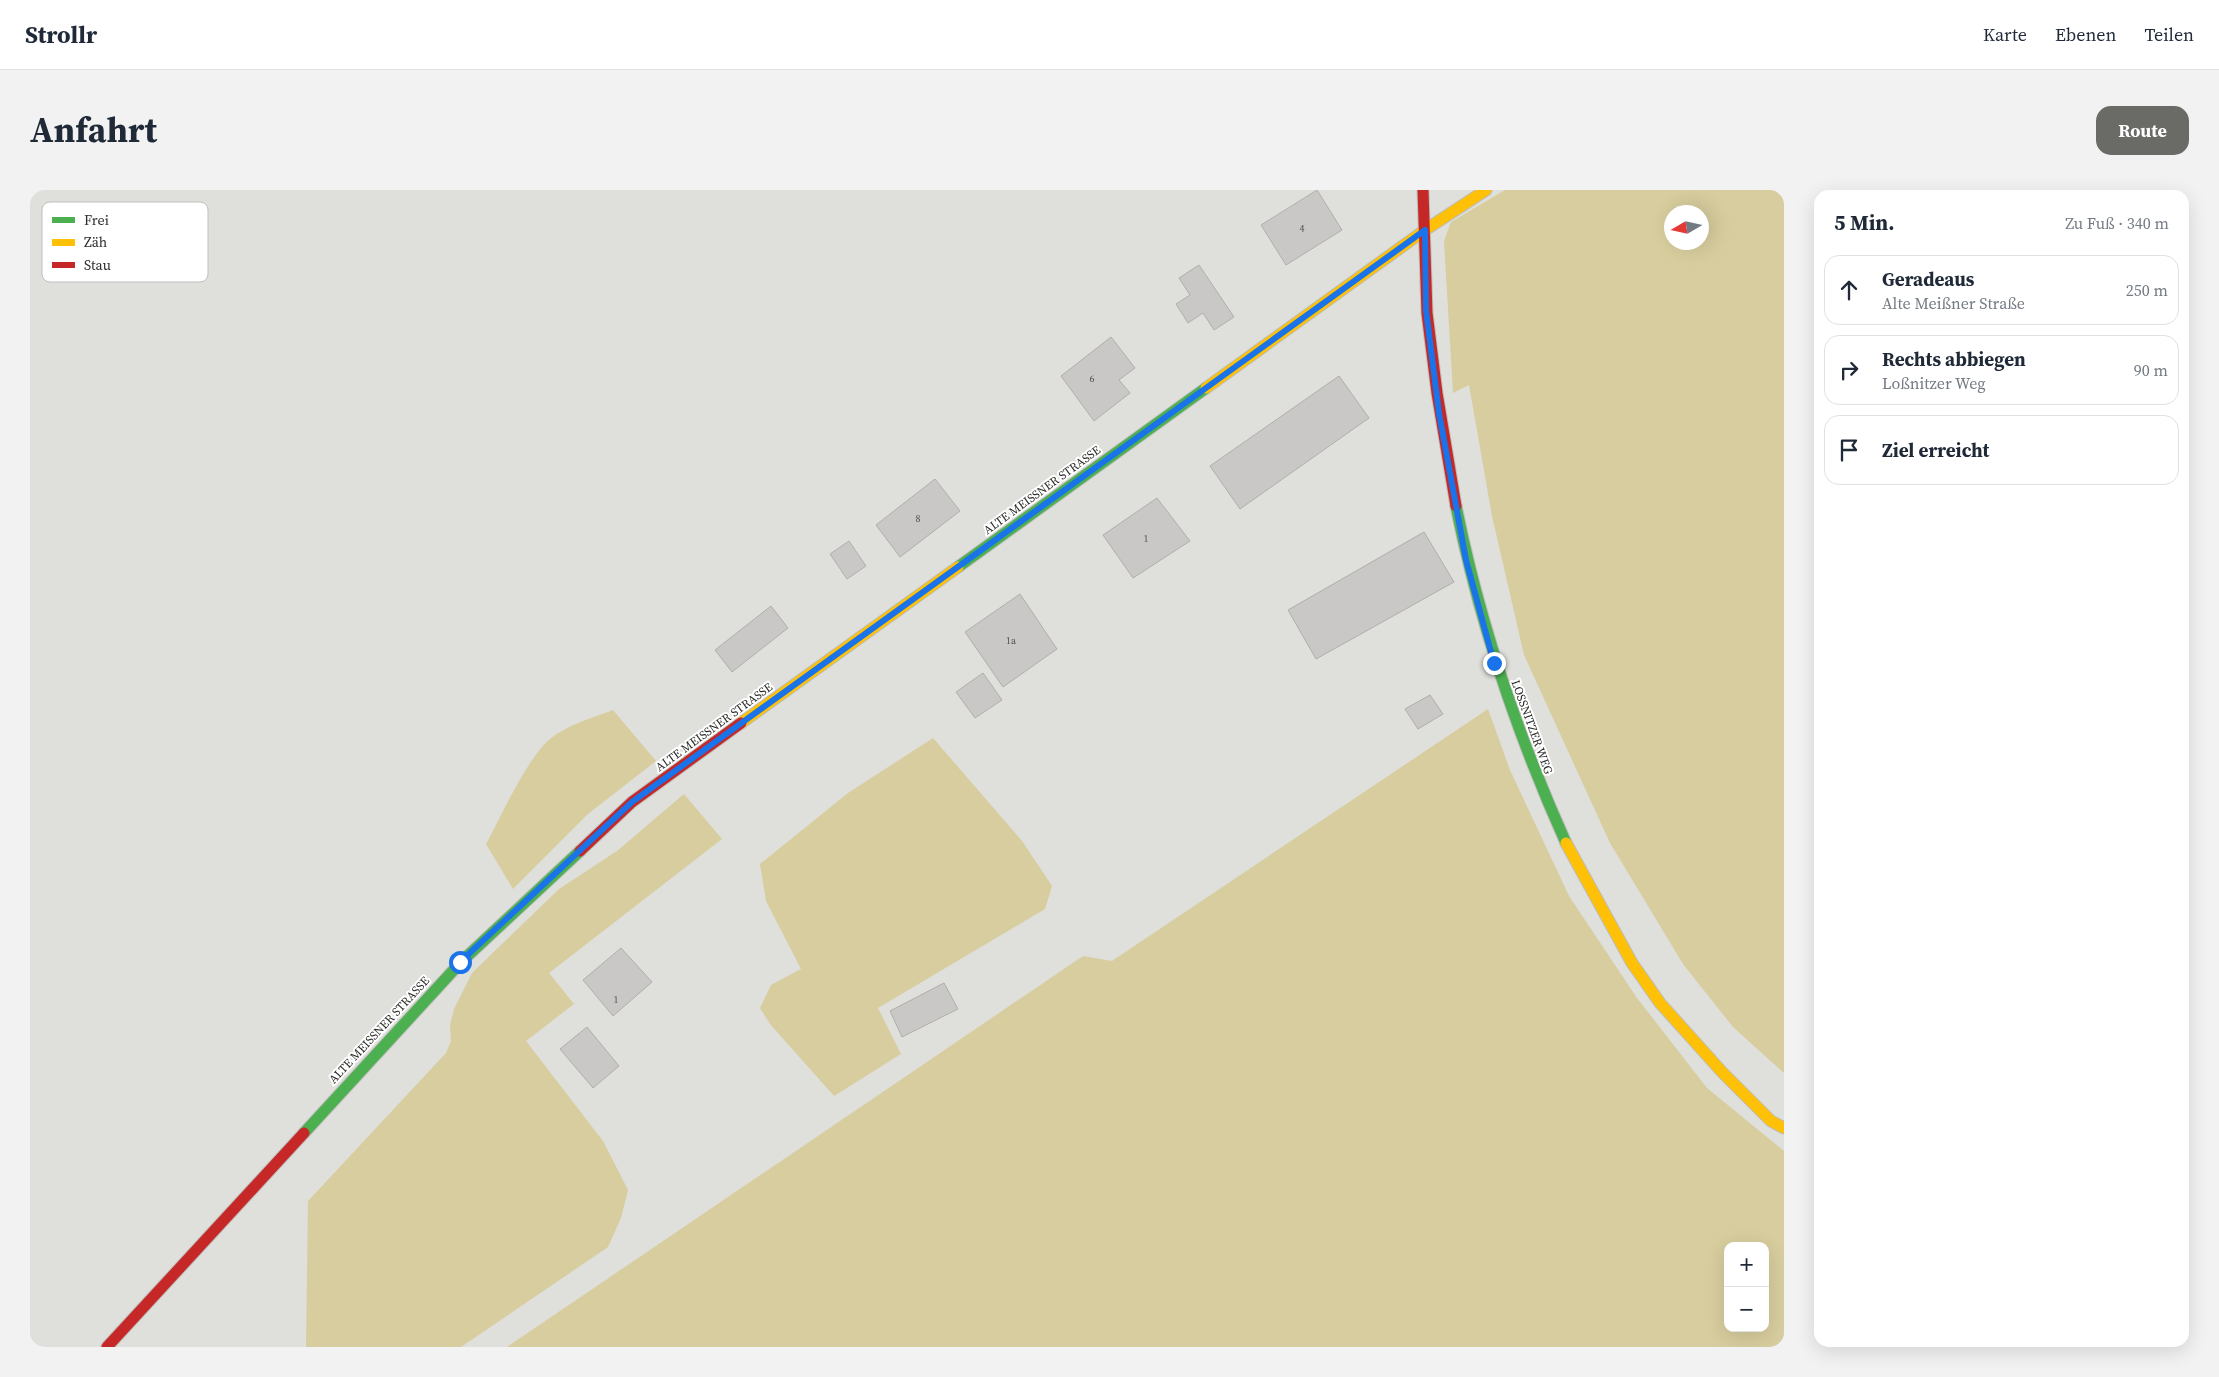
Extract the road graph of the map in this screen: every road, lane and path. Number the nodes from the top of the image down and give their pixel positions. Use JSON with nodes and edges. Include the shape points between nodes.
{"nodes":[{"id":1,"x":1423,"y":190,"type":"edge"},
{"id":2,"x":1486,"y":190,"type":"edge"},
{"id":3,"x":1425,"y":230,"type":"junction"},
{"id":4,"x":1784,"y":1128,"type":"edge"},
{"id":5,"x":107,"y":1347,"type":"edge"}],
"edges":[{"from":1,"to":3,"type":"street"},
{"from":2,"to":3,"type":"street","name":"ALTE MEISSNER STRASSE"},
{"from":3,"to":4,"type":"street","name":"LOSSNITZER WEG","via":[[1428,319],[1439,413],[1466,560],[1494,663],[1545,801],[1592,895],[1646,985],[1703,1055],[1771,1121]]},
{"from":3,"to":5,"type":"street","name":"ALTE MEISSNER STRASSE","via":[[632,802],[460,962]]}]}
